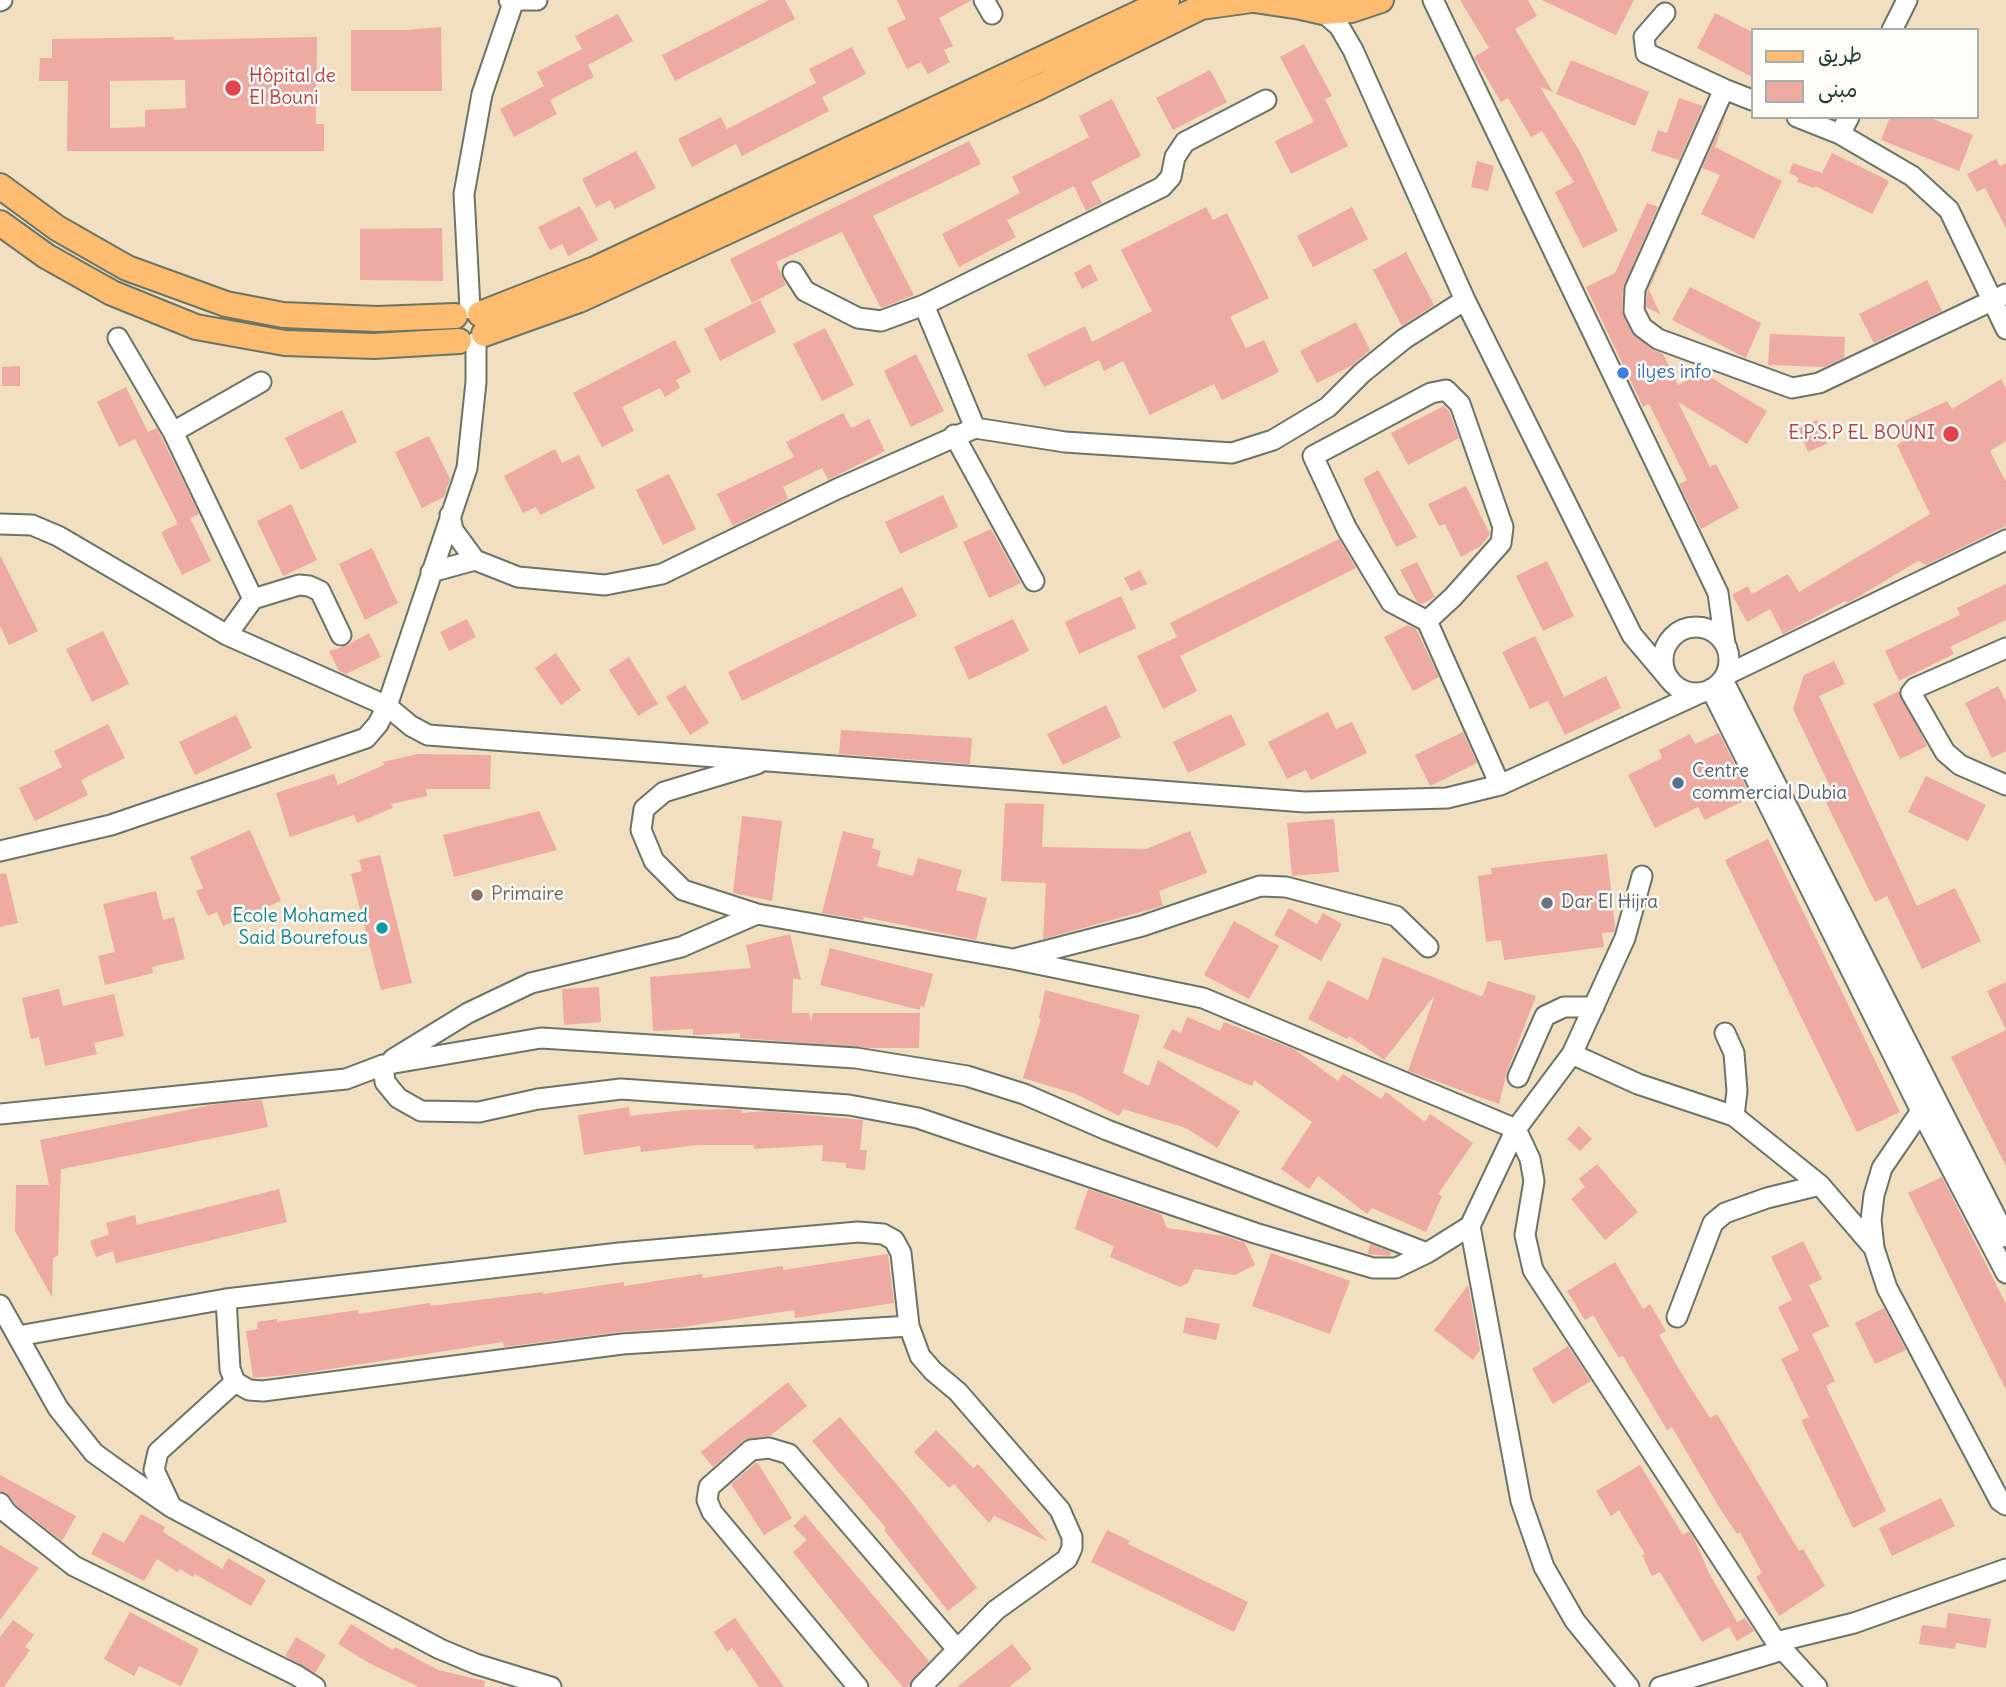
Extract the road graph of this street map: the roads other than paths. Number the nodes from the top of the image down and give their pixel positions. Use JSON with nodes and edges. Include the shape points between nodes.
{"nodes":[{"id":1,"x":537,"y":0,"type":"edge"},
{"id":2,"x":1167,"y":0,"type":"edge"},
{"id":3,"x":1253,"y":0,"type":"edge"},
{"id":4,"x":1381,"y":0,"type":"edge"},
{"id":5,"x":1433,"y":0,"type":"edge"},
{"id":6,"x":1907,"y":0,"type":"edge"},
{"id":7,"x":512,"y":1,"type":"edge"},
{"id":8,"x":1306,"y":6,"type":"edge"},
{"id":9,"x":1665,"y":13,"type":"dead end"},
{"id":10,"x":1893,"y":28,"type":"edge"},
{"id":11,"x":1724,"y":89,"type":"junction"},
{"id":12,"x":1750,"y":99,"type":"edge"},
{"id":13,"x":1266,"y":100,"type":"dead end"},
{"id":14,"x":1808,"y":119,"type":"edge"},
{"id":15,"x":1845,"y":126,"type":"edge"},
{"id":16,"x":0,"y":186,"type":"edge"},
{"id":17,"x":0,"y":223,"type":"edge"},
{"id":18,"x":793,"y":272,"type":"dead end"},
{"id":19,"x":1999,"y":298,"type":"edge"},
{"id":20,"x":1465,"y":300,"type":"junction"},
{"id":21,"x":924,"y":305,"type":"junction"},
{"id":22,"x":471,"y":326,"type":"junction"},
{"id":23,"x":2006,"y":329,"type":"edge"},
{"id":24,"x":118,"y":338,"type":"dead end"},
{"id":25,"x":261,"y":383,"type":"dead end"},
{"id":26,"x":975,"y":428,"type":"junction"},
{"id":27,"x":173,"y":432,"type":"junction"},
{"id":28,"x":954,"y":435,"type":"junction"},
{"id":29,"x":450,"y":515,"type":"junction"},
{"id":30,"x":0,"y":524,"type":"edge"},
{"id":31,"x":2006,"y":540,"type":"edge"},
{"id":32,"x":475,"y":560,"type":"junction"},
{"id":33,"x":431,"y":572,"type":"junction"},
{"id":34,"x":1034,"y":581,"type":"dead end"},
{"id":35,"x":253,"y":598,"type":"junction"},
{"id":36,"x":1427,"y":621,"type":"junction"},
{"id":37,"x":227,"y":635,"type":"junction"},
{"id":38,"x":341,"y":635,"type":"dead end"},
{"id":39,"x":1725,"y":644,"type":"junction"},
{"id":40,"x":2006,"y":648,"type":"edge"},
{"id":41,"x":1670,"y":680,"type":"junction"},
{"id":42,"x":1715,"y":684,"type":"junction"},
{"id":43,"x":387,"y":705,"type":"junction"},
{"id":44,"x":769,"y":761,"type":"junction"},
{"id":45,"x":1500,"y":785,"type":"junction"},
{"id":46,"x":2006,"y":785,"type":"edge"},
{"id":47,"x":0,"y":851,"type":"edge"},
{"id":48,"x":1642,"y":876,"type":"dead end"},
{"id":49,"x":757,"y":914,"type":"junction"},
{"id":50,"x":1428,"y":947,"type":"dead end"},
{"id":51,"x":1013,"y":959,"type":"junction"},
{"id":52,"x":1594,"y":1007,"type":"junction"},
{"id":53,"x":1725,"y":1032,"type":"dead end"},
{"id":54,"x":1573,"y":1054,"type":"junction"},
{"id":55,"x":383,"y":1065,"type":"junction"},
{"id":56,"x":1518,"y":1077,"type":"dead end"},
{"id":57,"x":1921,"y":1111,"type":"junction"},
{"id":58,"x":0,"y":1114,"type":"edge"},
{"id":59,"x":1734,"y":1116,"type":"junction"},
{"id":60,"x":1516,"y":1129,"type":"junction"},
{"id":61,"x":1820,"y":1185,"type":"junction"},
{"id":62,"x":1470,"y":1226,"type":"junction"},
{"id":63,"x":2006,"y":1237,"type":"edge"},
{"id":64,"x":1874,"y":1248,"type":"junction"},
{"id":65,"x":1427,"y":1253,"type":"junction"},
{"id":66,"x":2006,"y":1273,"type":"edge"},
{"id":67,"x":226,"y":1299,"type":"junction"},
{"id":68,"x":0,"y":1305,"type":"edge"},
{"id":69,"x":1677,"y":1317,"type":"dead end"},
{"id":70,"x":909,"y":1326,"type":"junction"},
{"id":71,"x":18,"y":1336,"type":"junction"},
{"id":72,"x":235,"y":1382,"type":"junction"},
{"id":73,"x":0,"y":1503,"type":"edge"},
{"id":74,"x":2006,"y":1505,"type":"edge"},
{"id":75,"x":171,"y":1507,"type":"junction"},
{"id":76,"x":2006,"y":1569,"type":"edge"},
{"id":77,"x":1780,"y":1646,"type":"junction"},
{"id":78,"x":957,"y":1649,"type":"junction"},
{"id":79,"x":315,"y":1687,"type":"edge"},
{"id":80,"x":551,"y":1687,"type":"edge"},
{"id":81,"x":858,"y":1687,"type":"edge"},
{"id":82,"x":921,"y":1687,"type":"edge"},
{"id":83,"x":1629,"y":1687,"type":"edge"},
{"id":84,"x":1660,"y":1687,"type":"edge"},
{"id":85,"x":1817,"y":1687,"type":"edge"}],
"edges":[{"from":1,"to":7,"type":"street"},
{"from":2,"to":22,"type":"main road"},
{"from":3,"to":8,"type":"main road"},
{"from":3,"to":22,"type":"main road","via":[[1201,8],[579,300]]},
{"from":4,"to":8,"type":"main road","via":[[1351,10]]},
{"from":5,"to":39,"type":"street","via":[[1718,593]]},
{"from":6,"to":10,"type":"street"},
{"from":7,"to":22,"type":"street","via":[[482,94],[464,194]]},
{"from":8,"to":20,"type":"street","via":[[1339,26],[1353,50]]},
{"from":9,"to":11,"type":"street","via":[[1644,37],[1646,53]]},
{"from":11,"to":12,"type":"street"},
{"from":11,"to":19,"type":"street","via":[[1635,289],[1634,311],[1642,327],[1658,339],[1792,388],[1819,383]]},
{"from":13,"to":21,"type":"street","via":[[1185,142],[1162,187]]},
{"from":14,"to":15,"type":"street"},
{"from":15,"to":19,"type":"street","via":[[1949,210]]},
{"from":16,"to":22,"type":"main road","via":[[57,228],[127,268],[226,304],[283,315]]},
{"from":17,"to":22,"type":"main road","via":[[46,256],[112,293],[196,327],[285,343],[374,346]]},
{"from":18,"to":21,"type":"street","via":[[805,291],[858,318],[881,321]]},
{"from":19,"to":23,"type":"street"},
{"from":20,"to":26,"type":"street","via":[[1404,339],[1328,407],[1273,440],[1232,453],[1065,442]]},
{"from":20,"to":41,"type":"street","via":[[1632,635]]},
{"from":21,"to":26,"type":"street"},
{"from":22,"to":29,"type":"street","via":[[476,382],[467,468]]},
{"from":24,"to":27,"type":"street"},
{"from":25,"to":27,"type":"street"},
{"from":26,"to":28,"type":"street"},
{"from":27,"to":35,"type":"street"},
{"from":28,"to":32,"type":"street","via":[[662,574],[605,585],[567,583],[518,577]]},
{"from":28,"to":34,"type":"street"},
{"from":29,"to":32,"type":"street","via":[[453,530]]},
{"from":29,"to":33,"type":"street"},
{"from":30,"to":37,"type":"street","via":[[32,525],[58,536]]},
{"from":31,"to":42,"type":"street"},
{"from":32,"to":33,"type":"street"},
{"from":33,"to":43,"type":"street"},
{"from":35,"to":37,"type":"street"},
{"from":35,"to":38,"type":"street","via":[[309,586],[320,591]]},
{"from":36,"to":36,"type":"street","via":[[1502,543],[1503,527],[1460,404],[1446,390],[1431,393],[1313,456],[1347,529],[1391,602]]},
{"from":36,"to":45,"type":"street"},
{"from":37,"to":43,"type":"street"},
{"from":39,"to":41,"type":"street","via":[[1710,630],[1699,627],[1678,632],[1665,649],[1665,671]]},
{"from":39,"to":42,"type":"street","via":[[1729,654]]},
{"from":40,"to":46,"type":"street","via":[[1911,693],[1945,752],[1960,765]]},
{"from":41,"to":42,"type":"street","via":[[1679,688]]},
{"from":42,"to":45,"type":"street"},
{"from":42,"to":57,"type":"street"},
{"from":42,"to":63,"type":"street"},
{"from":43,"to":44,"type":"street","via":[[428,735]]},
{"from":43,"to":47,"type":"street","via":[[366,738],[111,825]]},
{"from":44,"to":45,"type":"street","via":[[1305,802],[1447,798]]},
{"from":44,"to":49,"type":"street","via":[[664,792],[644,809],[641,830],[654,861],[683,890]]},
{"from":48,"to":52,"type":"street","via":[[1625,938]]},
{"from":49,"to":51,"type":"street"},
{"from":49,"to":55,"type":"street","via":[[681,947],[531,983],[468,1013]]},
{"from":50,"to":51,"type":"street","via":[[1396,916],[1286,887],[1260,886],[1142,926]]},
{"from":51,"to":60,"type":"street","via":[[1203,998]]},
{"from":52,"to":54,"type":"street"},
{"from":52,"to":56,"type":"street","via":[[1564,1007],[1545,1016]]},
{"from":53,"to":59,"type":"street","via":[[1734,1053]]},
{"from":54,"to":59,"type":"street","via":[[1638,1084]]},
{"from":54,"to":60,"type":"street"},
{"from":55,"to":58,"type":"street","via":[[346,1079]]},
{"from":55,"to":65,"type":"street","via":[[541,1038],[856,1058],[967,1076],[1024,1094]]},
{"from":55,"to":65,"type":"street","via":[[385,1082],[398,1098],[421,1111],[479,1112],[621,1089],[849,1105],[918,1118],[1255,1233],[1373,1268],[1396,1268]]},
{"from":57,"to":64,"type":"street","via":[[1882,1168],[1871,1220]]},
{"from":57,"to":66,"type":"street"},
{"from":59,"to":61,"type":"street"},
{"from":60,"to":62,"type":"street"},
{"from":60,"to":77,"type":"street","via":[[1534,1181],[1525,1235],[1533,1270]]},
{"from":61,"to":64,"type":"street"},
{"from":61,"to":69,"type":"street","via":[[1767,1198],[1726,1213],[1713,1223]]},
{"from":62,"to":65,"type":"street"},
{"from":62,"to":83,"type":"street","via":[[1521,1501],[1544,1567],[1575,1620]]},
{"from":64,"to":74,"type":"street","via":[[1887,1287]]},
{"from":67,"to":70,"type":"street","via":[[619,1253],[858,1232],[894,1240],[901,1253]]},
{"from":67,"to":71,"type":"street"},
{"from":67,"to":72,"type":"street","via":[[230,1369]]},
{"from":68,"to":71,"type":"street"},
{"from":70,"to":72,"type":"street","via":[[622,1344],[263,1391]]},
{"from":70,"to":78,"type":"street","via":[[920,1356],[958,1392],[1060,1510],[1072,1537],[1066,1559],[996,1610]]},
{"from":71,"to":75,"type":"street","via":[[58,1408],[94,1453]]},
{"from":72,"to":75,"type":"street","via":[[158,1452],[154,1470]]},
{"from":73,"to":79,"type":"street","via":[[74,1566]]},
{"from":75,"to":80,"type":"street","via":[[440,1649]]},
{"from":76,"to":77,"type":"street"},
{"from":77,"to":84,"type":"street"},
{"from":77,"to":85,"type":"street"},
{"from":78,"to":81,"type":"street","via":[[789,1454],[769,1448],[751,1450],[709,1487],[707,1500],[712,1512]]},
{"from":78,"to":82,"type":"street"}]}
